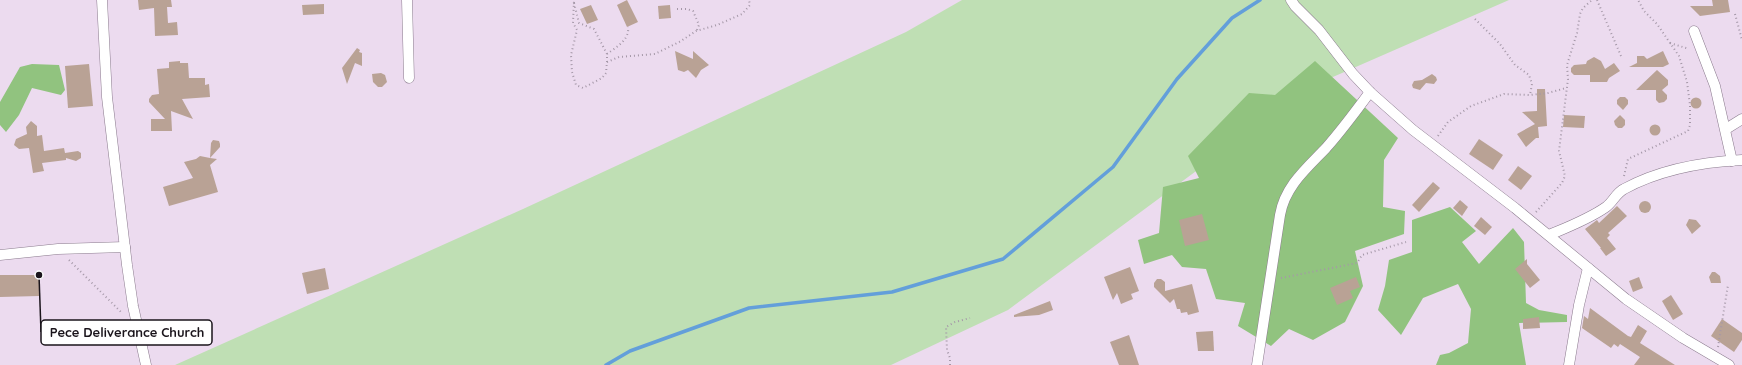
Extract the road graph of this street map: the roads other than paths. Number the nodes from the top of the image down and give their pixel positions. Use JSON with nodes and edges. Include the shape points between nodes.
{"nodes":[{"id":1,"x":102,"y":0,"type":"edge"},
{"id":2,"x":407,"y":0,"type":"edge"},
{"id":3,"x":1291,"y":0,"type":"edge"},
{"id":4,"x":1694,"y":31,"type":"dead end"},
{"id":5,"x":409,"y":78,"type":"dead end"},
{"id":6,"x":1370,"y":92,"type":"junction"},
{"id":7,"x":1742,"y":119,"type":"edge"},
{"id":8,"x":1726,"y":130,"type":"junction"},
{"id":9,"x":1737,"y":160,"type":"edge"},
{"id":10,"x":1549,"y":235,"type":"junction"},
{"id":11,"x":125,"y":247,"type":"junction"},
{"id":12,"x":0,"y":255,"type":"edge"},
{"id":13,"x":1588,"y":268,"type":"junction"},
{"id":14,"x":146,"y":365,"type":"edge"},
{"id":15,"x":1257,"y":365,"type":"edge"},
{"id":16,"x":1569,"y":365,"type":"edge"},
{"id":17,"x":1729,"y":365,"type":"edge"}],
"edges":[{"from":1,"to":11,"type":"street","via":[[107,97]]},
{"from":2,"to":5,"type":"street"},
{"from":3,"to":6,"type":"street"},
{"from":4,"to":8,"type":"street","via":[[1715,86]]},
{"from":6,"to":10,"type":"street","via":[[1432,145]]},
{"from":6,"to":15,"type":"street","via":[[1355,113],[1304,170],[1286,194],[1281,206]]},
{"from":7,"to":8,"type":"street"},
{"from":8,"to":9,"type":"street"},
{"from":9,"to":10,"type":"street","via":[[1689,166],[1653,176],[1622,190],[1598,212]]},
{"from":10,"to":13,"type":"street"},
{"from":11,"to":12,"type":"street","via":[[58,249]]},
{"from":11,"to":14,"type":"street"},
{"from":13,"to":16,"type":"street","via":[[1577,313]]},
{"from":13,"to":17,"type":"street","via":[[1638,308]]}]}
